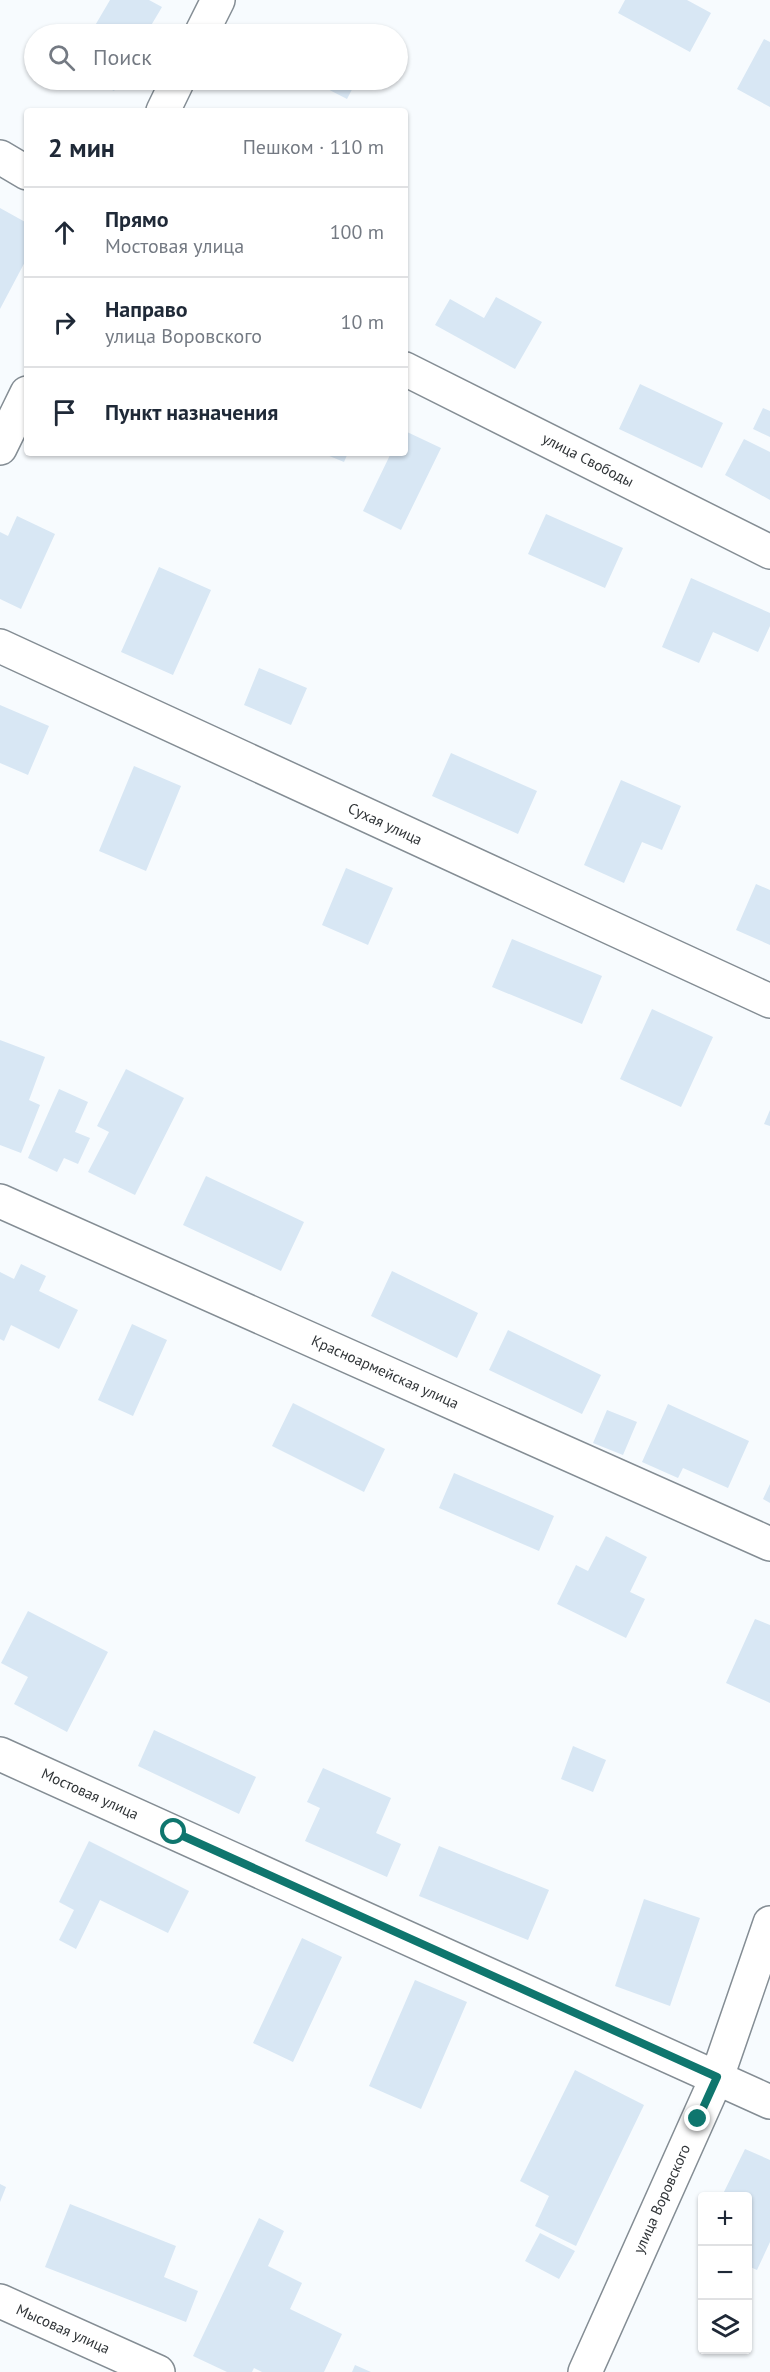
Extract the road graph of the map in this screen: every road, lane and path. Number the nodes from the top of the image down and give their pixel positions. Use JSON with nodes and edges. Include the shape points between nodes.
{"nodes":[{"id":1,"x":218,"y":0,"type":"edge"},
{"id":2,"x":206,"y":24,"type":"edge"},
{"id":3,"x":173,"y":90,"type":"edge"},
{"id":4,"x":164,"y":108,"type":"edge"},
{"id":5,"x":0,"y":157,"type":"edge"},
{"id":6,"x":24,"y":171,"type":"edge"},
{"id":7,"x":408,"y":371,"type":"edge"},
{"id":8,"x":24,"y":399,"type":"edge"},
{"id":9,"x":0,"y":448,"type":"edge"},
{"id":10,"x":770,"y":552,"type":"edge"},
{"id":11,"x":0,"y":646,"type":"edge"},
{"id":12,"x":770,"y":1001,"type":"edge"},
{"id":13,"x":0,"y":1200,"type":"edge"},
{"id":14,"x":770,"y":1544,"type":"edge"},
{"id":15,"x":0,"y":1754,"type":"edge"},
{"id":16,"x":770,"y":1923,"type":"edge"},
{"id":17,"x":717,"y":2077,"type":"junction"},
{"id":18,"x":770,"y":2102,"type":"edge"},
{"id":19,"x":0,"y":2301,"type":"edge"},
{"id":20,"x":158,"y":2372,"type":"edge"},
{"id":21,"x":585,"y":2372,"type":"edge"}],
"edges":[{"from":1,"to":2,"type":"street"},
{"from":3,"to":4,"type":"street"},
{"from":5,"to":6,"type":"street"},
{"from":7,"to":10,"type":"street","name":"улица Свободы"},
{"from":8,"to":9,"type":"street"},
{"from":11,"to":12,"type":"street","name":"Сухая улица"},
{"from":13,"to":14,"type":"street","name":"Красноармейская улица"},
{"from":15,"to":17,"type":"street","name":"Мостовая улица"},
{"from":16,"to":17,"type":"street","name":"улица Воровского"},
{"from":17,"to":18,"type":"street","name":"Мостовая улица"},
{"from":17,"to":21,"type":"street","name":"улица Воровского"},
{"from":19,"to":20,"type":"street","name":"Мысовая улица"}]}
